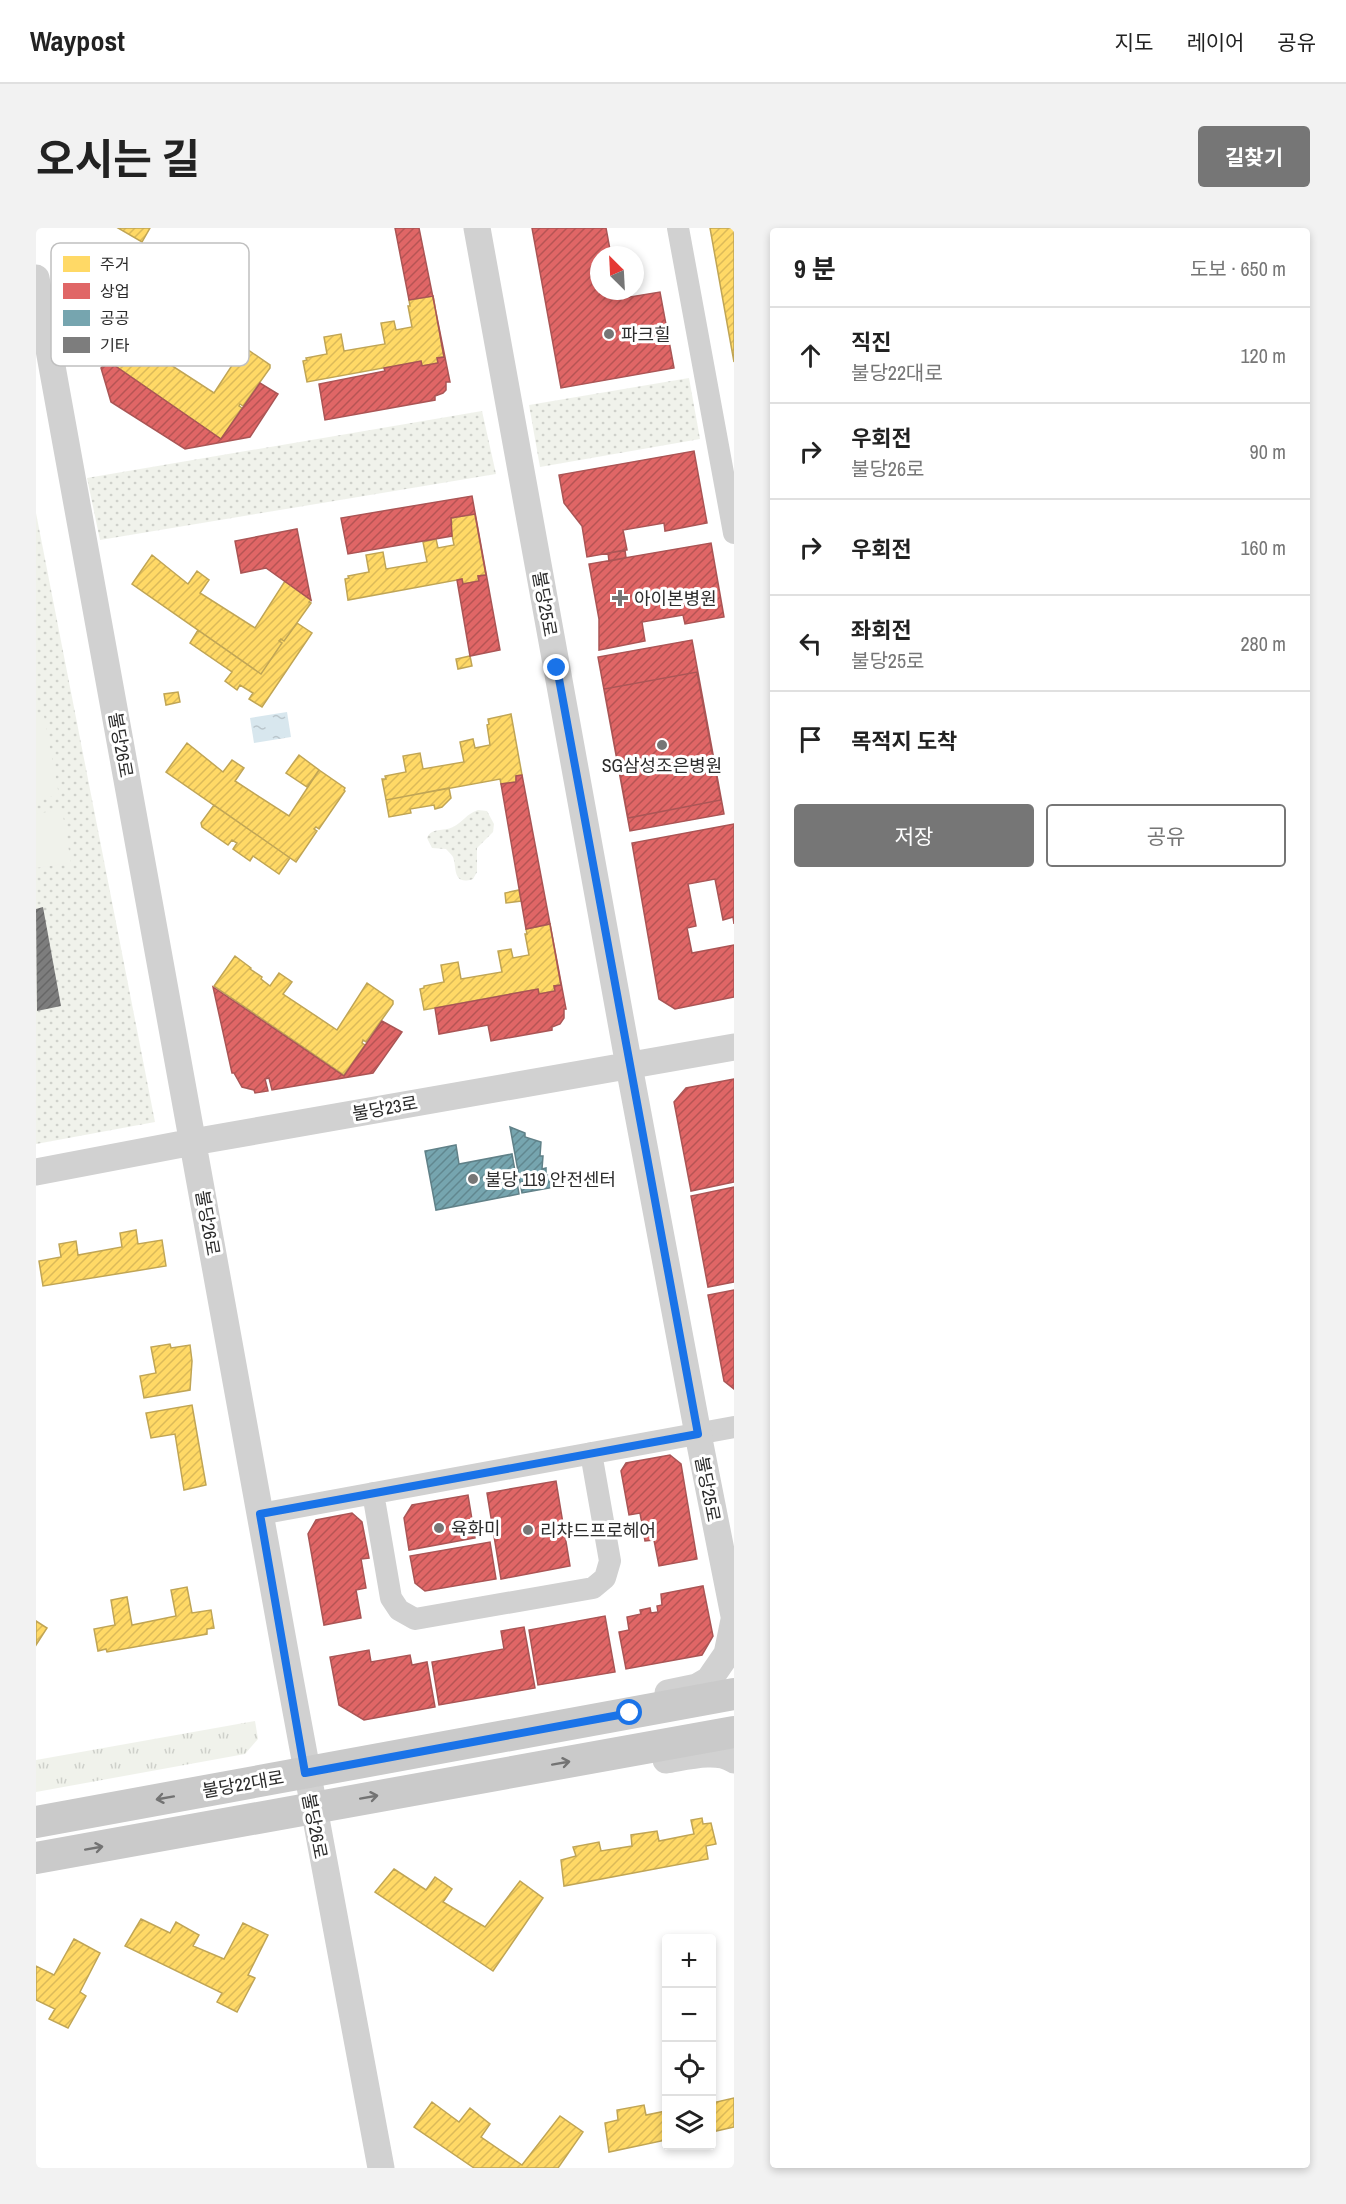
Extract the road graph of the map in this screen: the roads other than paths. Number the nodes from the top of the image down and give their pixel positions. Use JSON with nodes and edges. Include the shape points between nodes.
{"nodes":[{"id":1,"x":477,"y":228,"type":"edge"},
{"id":2,"x":678,"y":228,"type":"edge"},
{"id":3,"x":36,"y":278,"type":"edge"},
{"id":4,"x":51,"y":361,"type":"edge"},
{"id":5,"x":52,"y":366,"type":"edge"},
{"id":6,"x":734,"y":533,"type":"edge"},
{"id":7,"x":734,"y":1047,"type":"edge"},
{"id":8,"x":629,"y":1066,"type":"junction"},
{"id":9,"x":193,"y":1142,"type":"junction"},
{"id":10,"x":36,"y":1172,"type":"edge"},
{"id":11,"x":734,"y":1427,"type":"edge"},
{"id":12,"x":698,"y":1434,"type":"junction"},
{"id":13,"x":591,"y":1453,"type":"junction"},
{"id":14,"x":373,"y":1493,"type":"junction"},
{"id":15,"x":260,"y":1514,"type":"junction"},
{"id":16,"x":734,"y":1618,"type":"edge"},
{"id":17,"x":734,"y":1694,"type":"edge"},
{"id":18,"x":630,"y":1713,"type":"junction"},
{"id":19,"x":734,"y":1732,"type":"edge"},
{"id":20,"x":641,"y":1749,"type":"junction"},
{"id":21,"x":734,"y":1760,"type":"edge"},
{"id":22,"x":305,"y":1773,"type":"junction"},
{"id":23,"x":312,"y":1808,"type":"junction"},
{"id":24,"x":36,"y":1821,"type":"edge"},
{"id":25,"x":36,"y":1858,"type":"edge"},
{"id":26,"x":381,"y":2168,"type":"edge"}],
"edges":[{"from":1,"to":8,"type":"street","name":"불당25로"},
{"from":2,"to":6,"type":"street"},
{"from":3,"to":4,"type":"street","name":"불당26로"},
{"from":5,"to":9,"type":"street","name":"불당26로"},
{"from":7,"to":8,"type":"street","name":"불당23로"},
{"from":8,"to":9,"type":"street","name":"불당23로"},
{"from":8,"to":12,"type":"street","name":"불당25로"},
{"from":9,"to":10,"type":"street","name":"불당23로"},
{"from":9,"to":15,"type":"street","name":"불당26로"},
{"from":11,"to":12,"type":"street"},
{"from":12,"to":13,"type":"street"},
{"from":12,"to":16,"type":"street","name":"불당25로"},
{"from":13,"to":14,"type":"street"},
{"from":13,"to":14,"type":"street","via":[[610,1561],[605,1578],[593,1588],[416,1619],[399,1610],[391,1598]]},
{"from":14,"to":15,"type":"street"},
{"from":15,"to":22,"type":"street","name":"불당26로"},
{"from":16,"to":18,"type":"street","via":[[728,1654],[709,1680],[697,1687],[650,1697]]},
{"from":17,"to":18,"type":"main road","name":"불당22대로"},
{"from":18,"to":22,"type":"main road","name":"불당22대로"},
{"from":19,"to":20,"type":"main road","name":"불당22대로"},
{"from":20,"to":21,"type":"street","via":[[661,1761],[704,1753]]},
{"from":23,"to":20,"type":"main road","name":"불당22대로","one_way":true},
{"from":22,"to":23,"type":"street","name":"불당26로"},
{"from":22,"to":24,"type":"main road","name":"불당22대로","one_way":true},
{"from":25,"to":23,"type":"main road","name":"불당22대로","one_way":true},
{"from":23,"to":26,"type":"street","name":"불당26로"}]}
